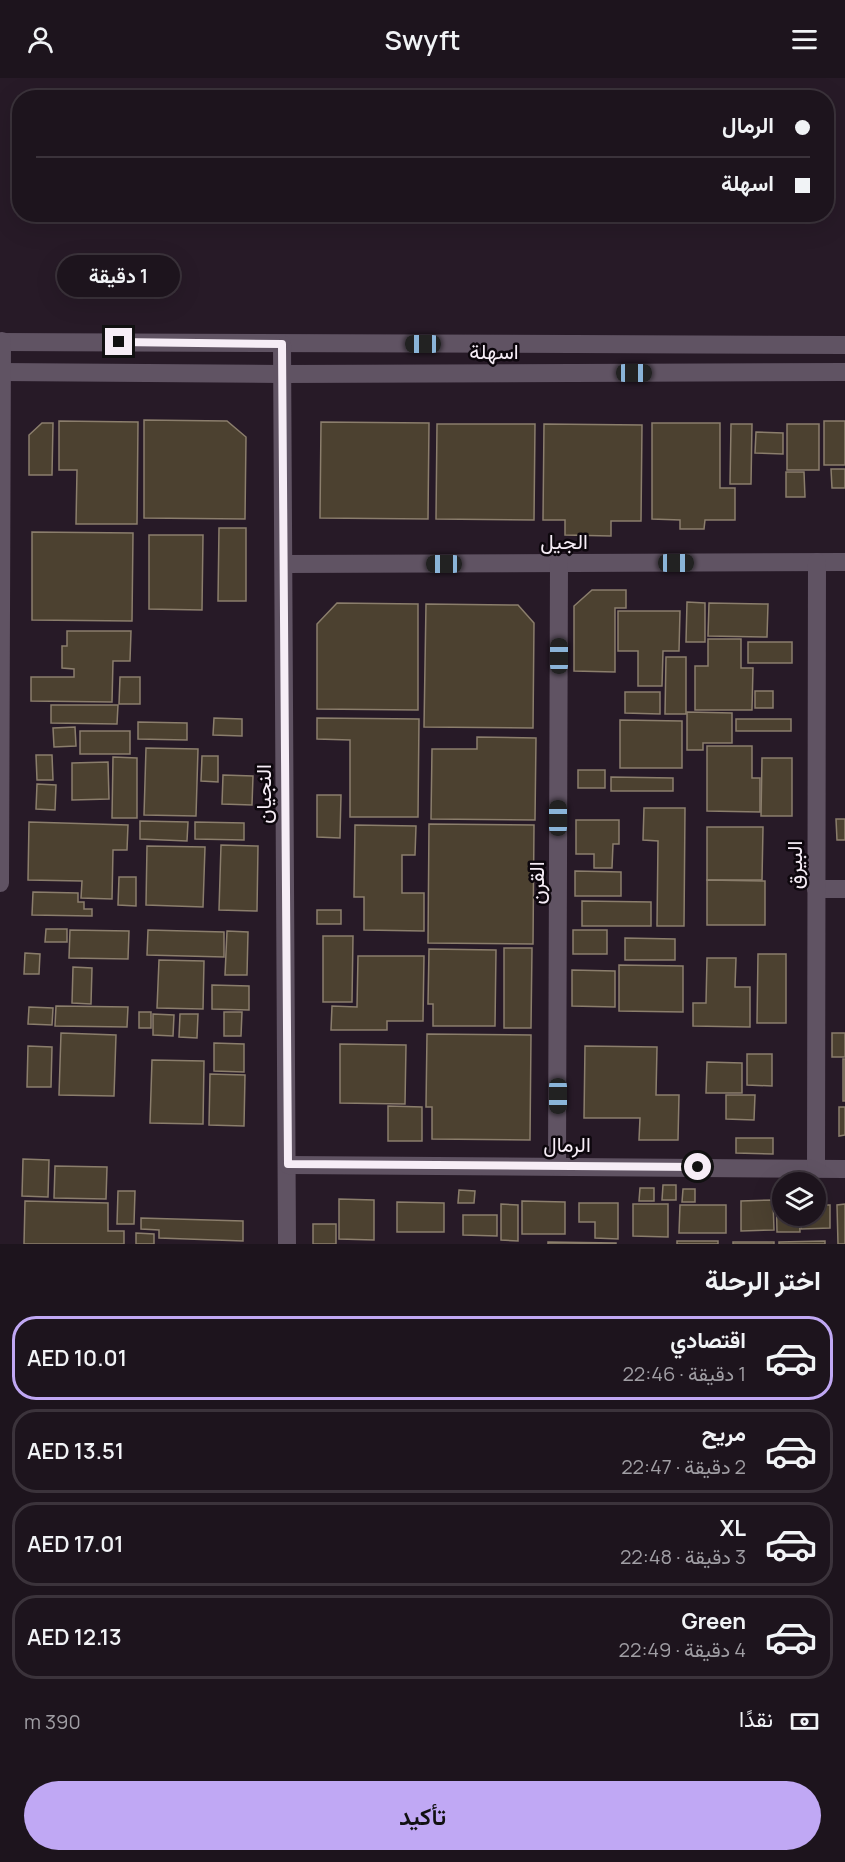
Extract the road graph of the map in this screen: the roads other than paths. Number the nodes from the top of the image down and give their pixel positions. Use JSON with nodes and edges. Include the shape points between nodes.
{"nodes":[{"id":1,"x":1,"y":341,"type":"edge"},
{"id":2,"x":282,"y":344,"type":"junction"},
{"id":3,"x":845,"y":345,"type":"edge"},
{"id":4,"x":0,"y":372,"type":"edge"},
{"id":5,"x":845,"y":372,"type":"edge"},
{"id":6,"x":282,"y":374,"type":"junction"},
{"id":7,"x":817,"y":562,"type":"junction"},
{"id":8,"x":845,"y":562,"type":"edge"},
{"id":9,"x":559,"y":563,"type":"junction"},
{"id":10,"x":284,"y":564,"type":"junction"},
{"id":11,"x":1,"y":754,"type":"edge"},
{"id":12,"x":0,"y":883,"type":"edge"},
{"id":13,"x":816,"y":890,"type":"junction"},
{"id":14,"x":845,"y":890,"type":"edge"},
{"id":15,"x":288,"y":1164,"type":"junction"},
{"id":16,"x":557,"y":1166,"type":"junction"},
{"id":17,"x":816,"y":1168,"type":"junction"},
{"id":18,"x":845,"y":1169,"type":"edge"},
{"id":19,"x":288,"y":1244,"type":"edge"}],
"edges":[{"from":1,"to":2,"type":"street","name":"اسهلة"},
{"from":1,"to":4,"type":"street"},
{"from":2,"to":3,"type":"street","name":"اسهلة"},
{"from":2,"to":6,"type":"street","name":"النجيان"},
{"from":4,"to":6,"type":"street","name":"اسهلة"},
{"from":4,"to":11,"type":"street"},
{"from":5,"to":6,"type":"street","name":"اسهلة"},
{"from":6,"to":10,"type":"street","name":"النجيان"},
{"from":7,"to":8,"type":"street","name":"الجيل"},
{"from":7,"to":9,"type":"street","name":"الجيل"},
{"from":7,"to":13,"type":"street","name":"البيرق"},
{"from":9,"to":10,"type":"street","name":"الجيل"},
{"from":9,"to":16,"type":"street","name":"القرن"},
{"from":10,"to":15,"type":"street","name":"النجيان"},
{"from":11,"to":12,"type":"street"},
{"from":13,"to":14,"type":"street"},
{"from":13,"to":17,"type":"street","name":"البيرق"},
{"from":15,"to":16,"type":"street","name":"الرمال"},
{"from":15,"to":19,"type":"street","name":"النجيان"},
{"from":16,"to":17,"type":"street","name":"الرمال"},
{"from":17,"to":18,"type":"street","name":"الرمال"}]}
